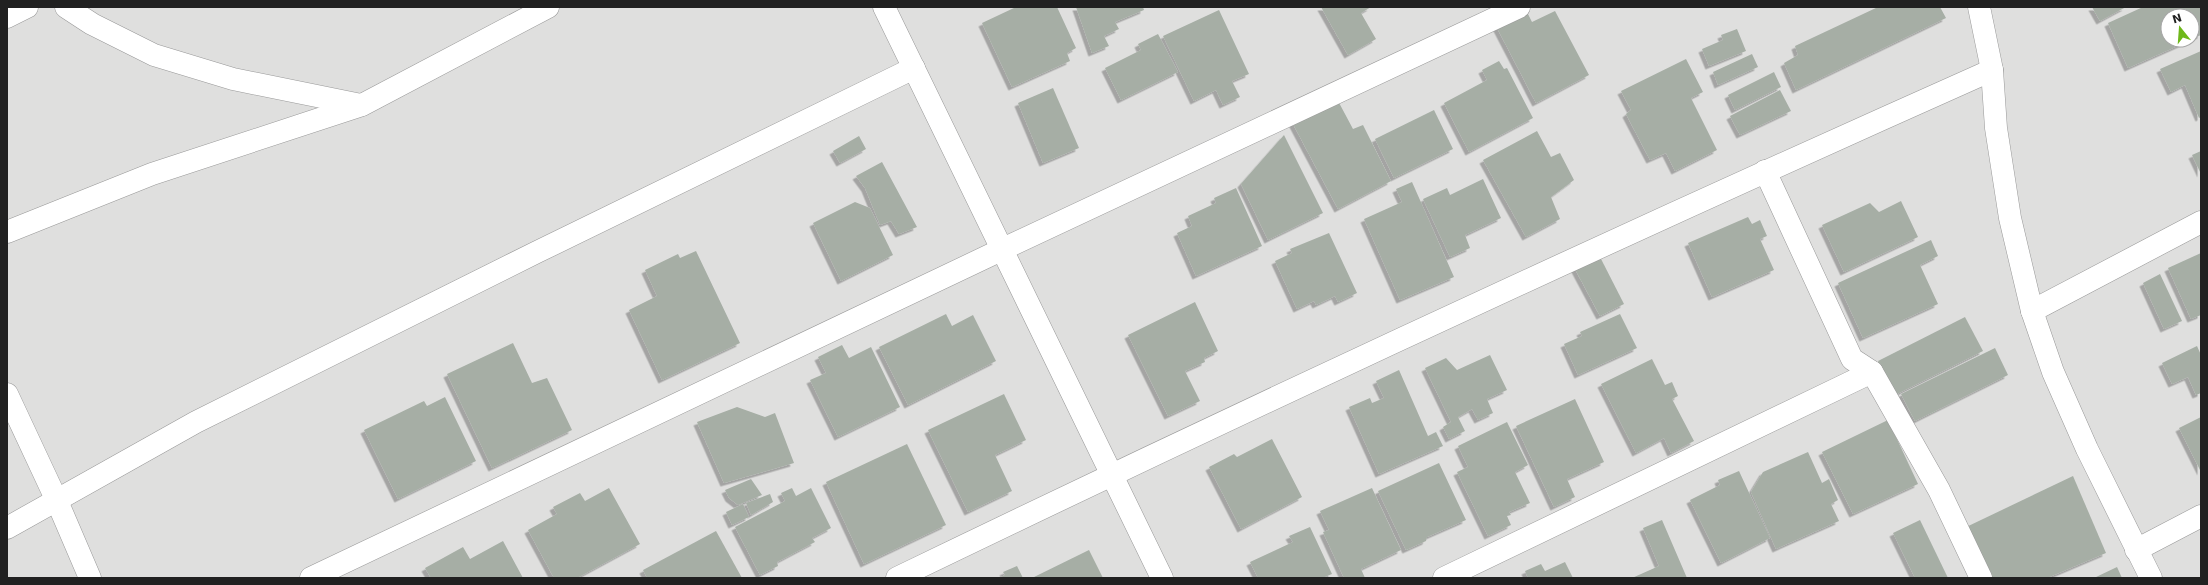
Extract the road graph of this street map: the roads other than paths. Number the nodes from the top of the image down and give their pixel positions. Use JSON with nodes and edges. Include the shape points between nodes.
{"nodes":[{"id":1,"x":27,"y":7,"type":"edge"},
{"id":2,"x":66,"y":7,"type":"edge"},
{"id":3,"x":548,"y":7,"type":"edge"},
{"id":4,"x":1519,"y":7,"type":"edge"},
{"id":5,"x":1979,"y":7,"type":"edge"},
{"id":6,"x":888,"y":8,"type":"edge"},
{"id":7,"x":7,"y":17,"type":"edge"},
{"id":8,"x":914,"y":68,"type":"junction"},
{"id":9,"x":1992,"y":70,"type":"junction"},
{"id":10,"x":362,"y":105,"type":"junction"},
{"id":11,"x":1765,"y":171,"type":"junction"},
{"id":12,"x":2201,"y":222,"type":"edge"},
{"id":13,"x":7,"y":232,"type":"edge"},
{"id":14,"x":1003,"y":249,"type":"junction"},
{"id":15,"x":2032,"y":311,"type":"junction"},
{"id":16,"x":1872,"y":372,"type":"junction"},
{"id":17,"x":7,"y":394,"type":"edge"},
{"id":18,"x":1111,"y":474,"type":"junction"},
{"id":19,"x":57,"y":501,"type":"junction"},
{"id":20,"x":2201,"y":516,"type":"edge"},
{"id":21,"x":7,"y":528,"type":"edge"},
{"id":22,"x":2136,"y":550,"type":"junction"},
{"id":23,"x":90,"y":578,"type":"edge"},
{"id":24,"x":312,"y":578,"type":"edge"},
{"id":25,"x":897,"y":578,"type":"edge"},
{"id":26,"x":1162,"y":578,"type":"edge"},
{"id":27,"x":1444,"y":578,"type":"edge"},
{"id":28,"x":1981,"y":578,"type":"edge"},
{"id":29,"x":2151,"y":578,"type":"edge"}],
"edges":[{"from":1,"to":7,"type":"street"},
{"from":2,"to":10,"type":"street","via":[[92,24],[154,55],[233,79]]},
{"from":3,"to":10,"type":"street"},
{"from":4,"to":14,"type":"street"},
{"from":5,"to":9,"type":"street"},
{"from":6,"to":8,"type":"street"},
{"from":8,"to":14,"type":"street"},
{"from":8,"to":19,"type":"street","via":[[196,422]]},
{"from":9,"to":11,"type":"street"},
{"from":9,"to":15,"type":"street","via":[[1996,128],[2010,218]]},
{"from":10,"to":13,"type":"street","via":[[152,174]]},
{"from":11,"to":16,"type":"street","via":[[1852,359]]},
{"from":11,"to":18,"type":"street"},
{"from":12,"to":15,"type":"street"},
{"from":14,"to":18,"type":"street"},
{"from":14,"to":24,"type":"street"},
{"from":15,"to":22,"type":"street","via":[[2053,372],[2080,435]]},
{"from":16,"to":27,"type":"street"},
{"from":16,"to":28,"type":"street","via":[[1939,490]]},
{"from":17,"to":19,"type":"street"},
{"from":18,"to":25,"type":"street"},
{"from":18,"to":26,"type":"street"},
{"from":19,"to":21,"type":"street"},
{"from":19,"to":23,"type":"street"},
{"from":20,"to":22,"type":"street"},
{"from":22,"to":29,"type":"street"}]}
